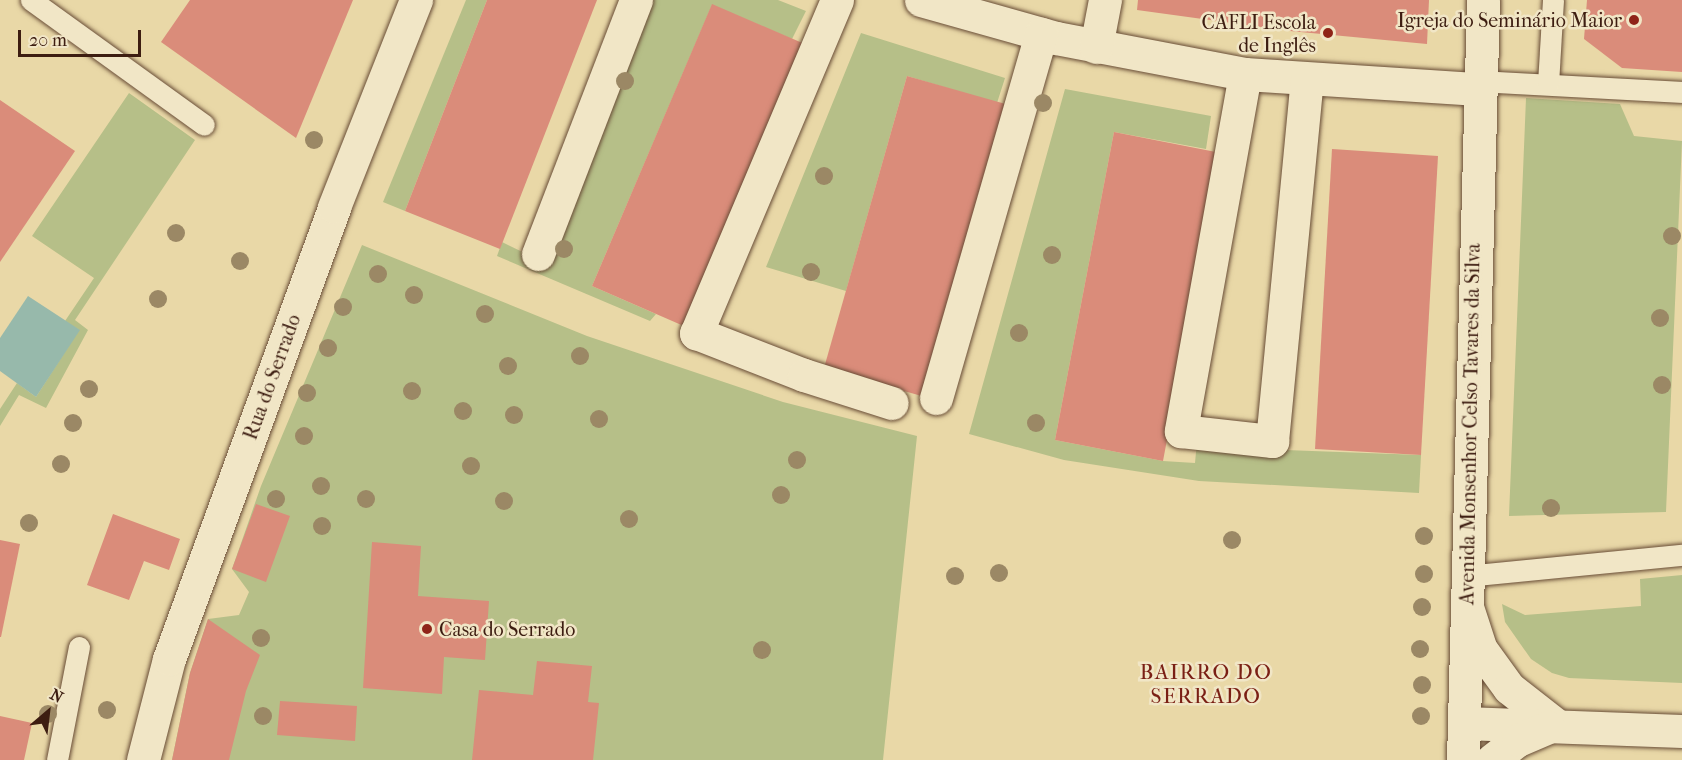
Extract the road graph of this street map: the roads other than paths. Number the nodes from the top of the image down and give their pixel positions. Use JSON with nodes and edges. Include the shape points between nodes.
{"nodes":[{"id":1,"x":32,"y":0,"type":"edge"},
{"id":2,"x":416,"y":0,"type":"edge"},
{"id":3,"x":636,"y":0,"type":"edge"},
{"id":4,"x":837,"y":0,"type":"edge"},
{"id":5,"x":921,"y":0,"type":"edge"},
{"id":6,"x":1105,"y":0,"type":"edge"},
{"id":7,"x":1483,"y":0,"type":"edge"},
{"id":8,"x":1553,"y":0,"type":"edge"},
{"id":9,"x":1041,"y":34,"type":"junction"},
{"id":10,"x":1096,"y":47,"type":"junction"},
{"id":11,"x":1245,"y":74,"type":"junction"},
{"id":12,"x":1307,"y":80,"type":"junction"},
{"id":13,"x":1548,"y":84,"type":"junction"},
{"id":14,"x":1479,"y":85,"type":"junction"},
{"id":15,"x":1682,"y":92,"type":"edge"},
{"id":16,"x":204,"y":125,"type":"dead end"},
{"id":17,"x":538,"y":254,"type":"dead end"},
{"id":18,"x":936,"y":398,"type":"dead end"},
{"id":19,"x":892,"y":403,"type":"dead end"},
{"id":20,"x":1682,"y":555,"type":"edge"},
{"id":21,"x":1466,"y":588,"type":"junction"},
{"id":22,"x":79,"y":646,"type":"dead end"},
{"id":23,"x":1464,"y":723,"type":"junction"},
{"id":24,"x":1555,"y":724,"type":"junction"},
{"id":25,"x":1682,"y":731,"type":"edge"},
{"id":26,"x":57,"y":760,"type":"edge"},
{"id":27,"x":143,"y":760,"type":"edge"},
{"id":28,"x":1463,"y":760,"type":"edge"},
{"id":29,"x":1492,"y":760,"type":"edge"}],
"edges":[{"from":1,"to":16,"type":"lane"},
{"from":2,"to":27,"type":"street","name":"Rua do Serrado","via":[[334,207],[173,648]]},
{"from":3,"to":17,"type":"street"},
{"from":4,"to":19,"type":"street","via":[[696,333],[804,375]]},
{"from":5,"to":9,"type":"street"},
{"from":6,"to":10,"type":"street"},
{"from":7,"to":14,"type":"street","name":"Avenida Monsenhor Celso Tavares da Silva"},
{"from":8,"to":13,"type":"lane"},
{"from":9,"to":10,"type":"street"},
{"from":9,"to":18,"type":"street"},
{"from":10,"to":11,"type":"street"},
{"from":11,"to":12,"type":"street"},
{"from":11,"to":12,"type":"street","via":[[1181,431],[1272,441]]},
{"from":12,"to":14,"type":"street"},
{"from":13,"to":14,"type":"lane"},
{"from":13,"to":15,"type":"lane"},
{"from":14,"to":21,"type":"street","name":"Avenida Monsenhor Celso Tavares da Silva"},
{"from":20,"to":21,"type":"lane"},
{"from":21,"to":23,"type":"street","name":"Avenida Monsenhor Celso Tavares da Silva"},
{"from":21,"to":24,"type":"street","via":[[1480,648],[1523,703]]},
{"from":22,"to":26,"type":"lane"},
{"from":23,"to":24,"type":"street"},
{"from":23,"to":28,"type":"street","name":"Avenida Monsenhor Celso Tavares da Silva"},
{"from":24,"to":25,"type":"street"},
{"from":24,"to":29,"type":"street","via":[[1518,740]]}]}
